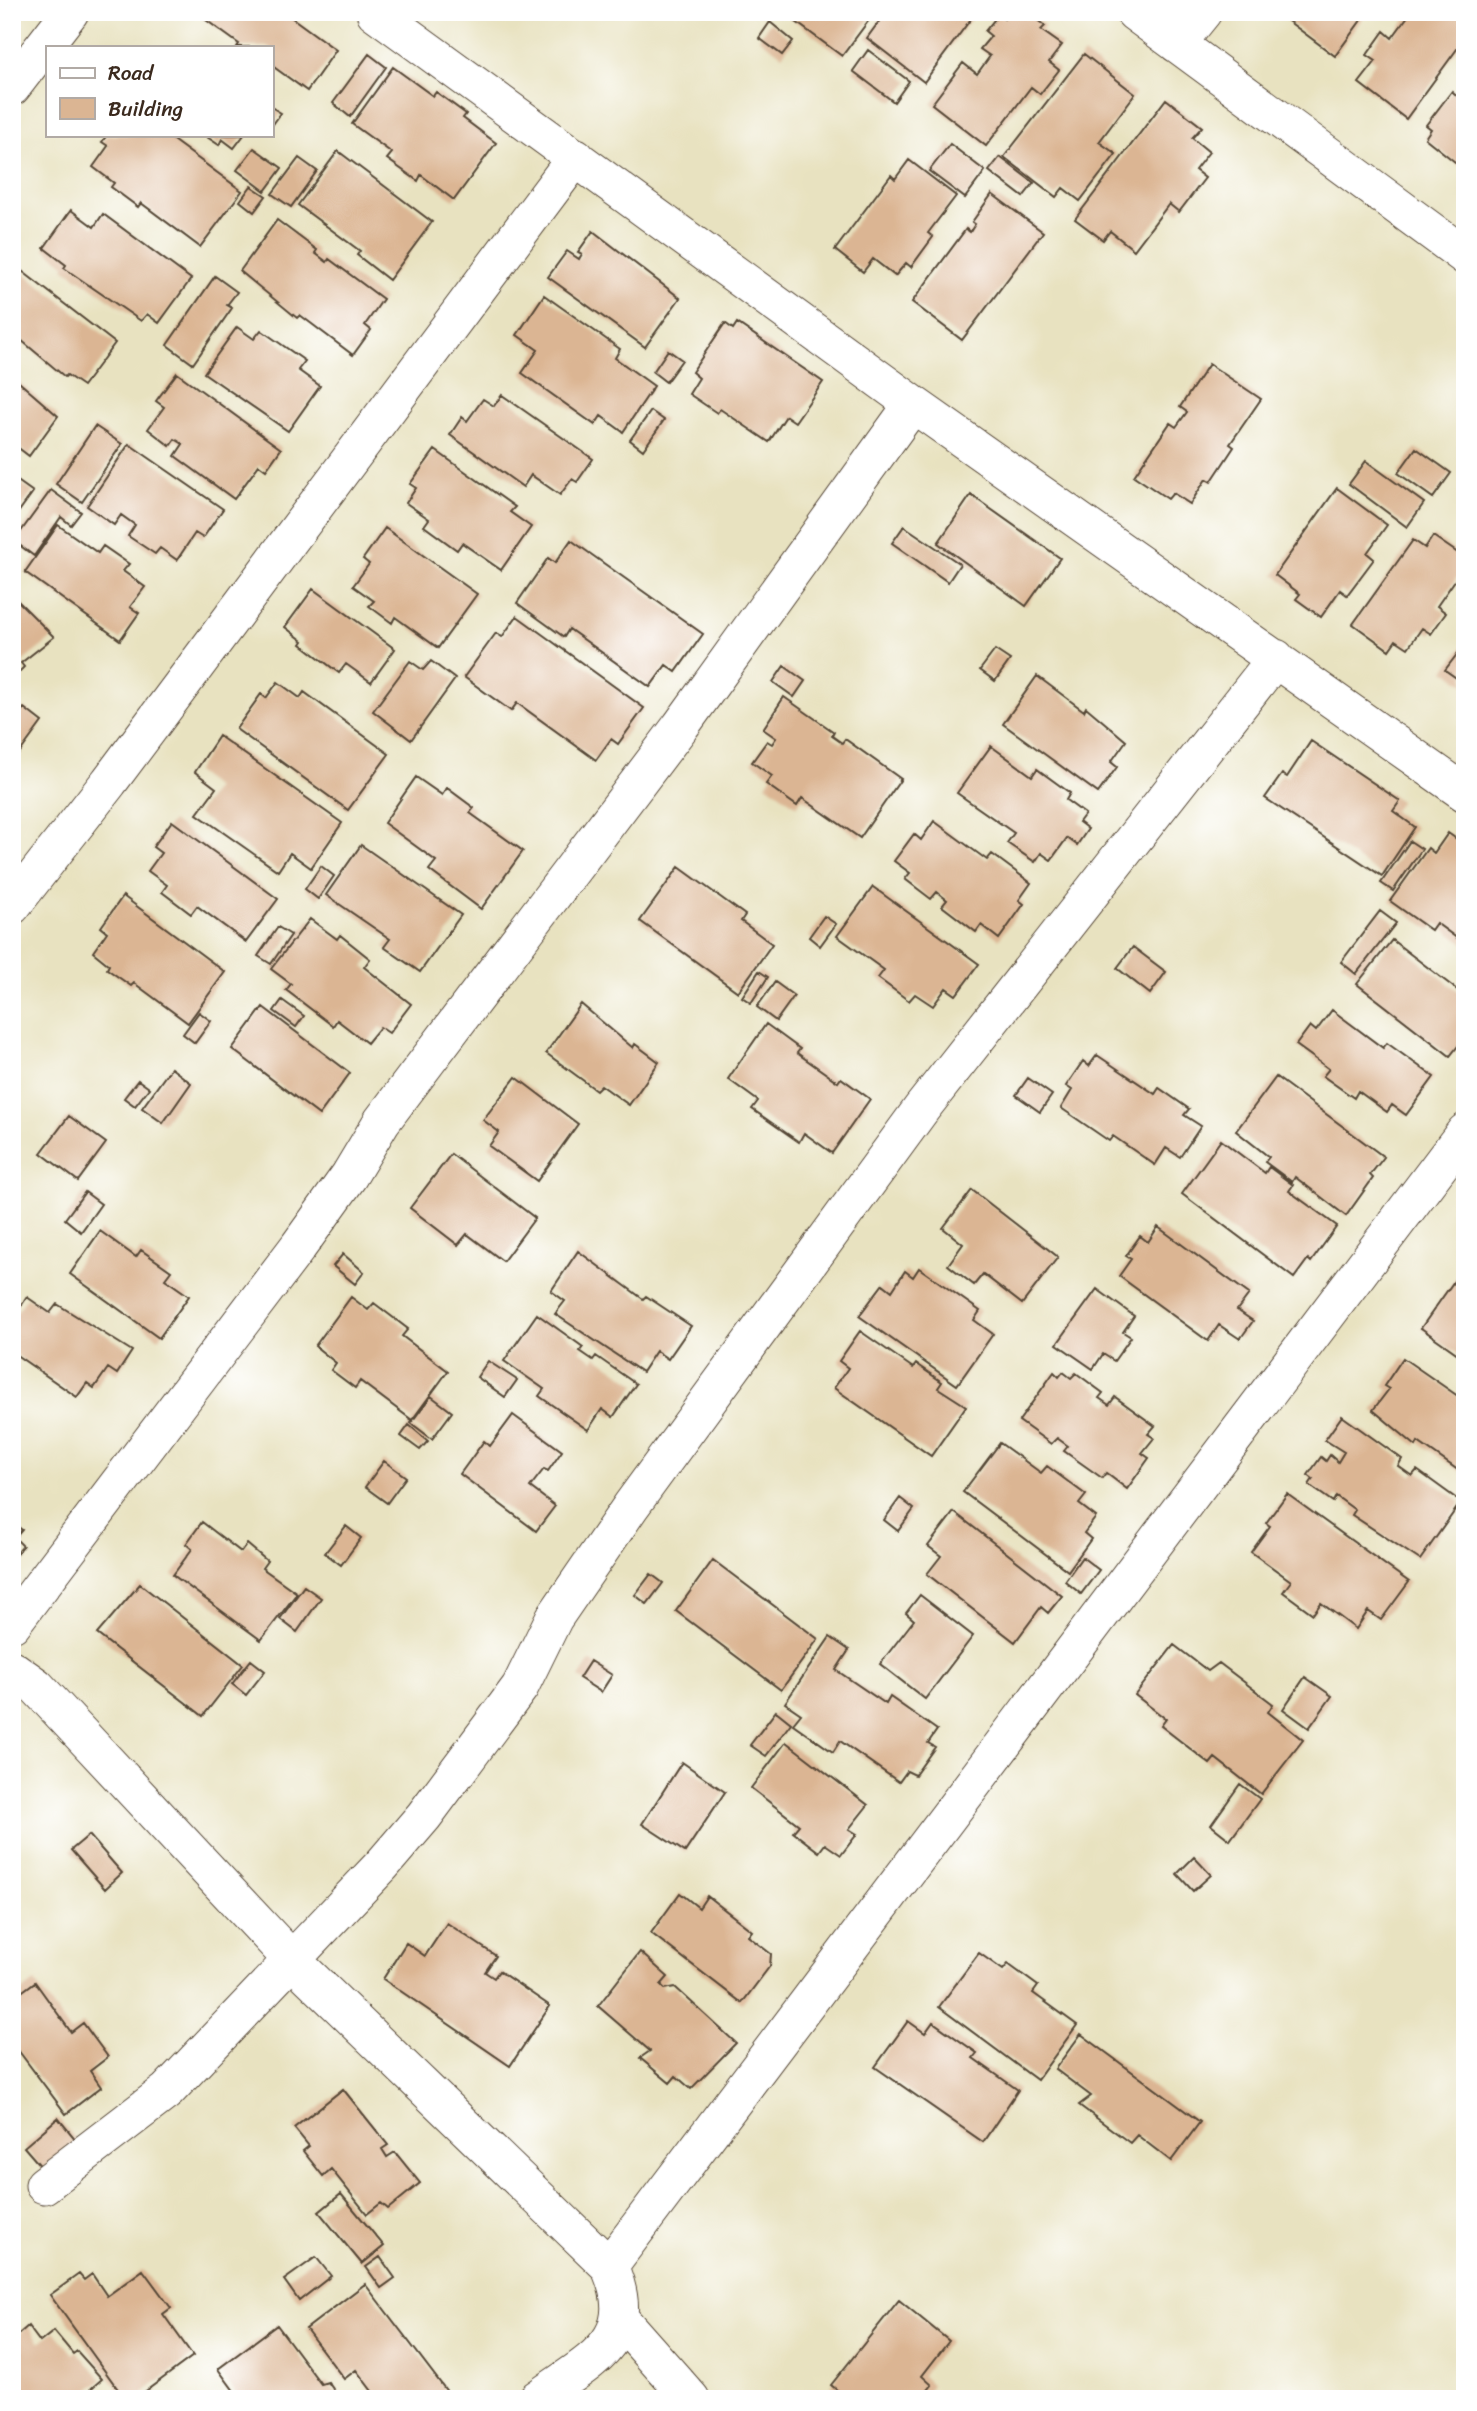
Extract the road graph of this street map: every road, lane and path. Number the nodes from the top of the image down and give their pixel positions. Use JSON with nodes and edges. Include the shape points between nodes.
{"nodes":[{"id":1,"x":70,"y":12,"type":"edge"},
{"id":2,"x":375,"y":12,"type":"edge"},
{"id":3,"x":1134,"y":12,"type":"edge"},
{"id":4,"x":1203,"y":12,"type":"edge"},
{"id":5,"x":1177,"y":44,"type":"junction"},
{"id":6,"x":15,"y":78,"type":"edge"},
{"id":7,"x":576,"y":157,"type":"junction"},
{"id":8,"x":1465,"y":256,"type":"edge"},
{"id":9,"x":913,"y":404,"type":"junction"},
{"id":10,"x":1276,"y":658,"type":"junction"},
{"id":11,"x":1465,"y":793,"type":"edge"},
{"id":12,"x":12,"y":906,"type":"edge"},
{"id":13,"x":1465,"y":1132,"type":"edge"},
{"id":14,"x":12,"y":1624,"type":"edge"},
{"id":15,"x":12,"y":1669,"type":"edge"},
{"id":16,"x":291,"y":1959,"type":"junction"},
{"id":17,"x":44,"y":2185,"type":"dead end"},
{"id":18,"x":609,"y":2266,"type":"junction"},
{"id":19,"x":621,"y":2320,"type":"junction"},
{"id":20,"x":537,"y":2399,"type":"edge"},
{"id":21,"x":691,"y":2399,"type":"edge"}],
"edges":[{"from":1,"to":6,"type":"street"},
{"from":2,"to":7,"type":"street"},
{"from":3,"to":5,"type":"street"},
{"from":4,"to":5,"type":"street"},
{"from":5,"to":8,"type":"street"},
{"from":7,"to":9,"type":"street"},
{"from":7,"to":12,"type":"street"},
{"from":9,"to":10,"type":"street"},
{"from":9,"to":14,"type":"street","via":[[680,727],[382,1121],[298,1247]]},
{"from":10,"to":11,"type":"street"},
{"from":10,"to":16,"type":"street","via":[[922,1108],[631,1506],[554,1618],[520,1687],[464,1766],[382,1865]]},
{"from":13,"to":18,"type":"street"},
{"from":15,"to":16,"type":"street","via":[[36,1686]]},
{"from":16,"to":17,"type":"street","via":[[167,2091]]},
{"from":16,"to":18,"type":"street"},
{"from":18,"to":19,"type":"street","via":[[620,2290]]},
{"from":19,"to":20,"type":"street","via":[[608,2346]]},
{"from":19,"to":21,"type":"street"}]}
